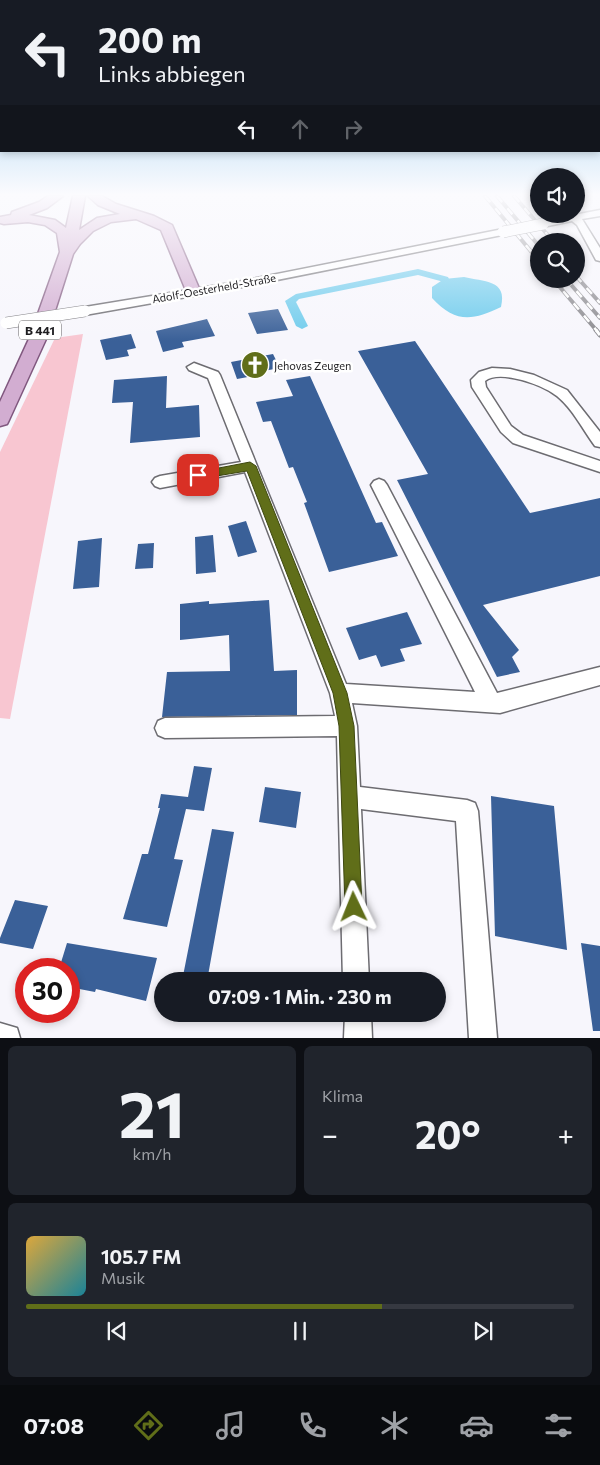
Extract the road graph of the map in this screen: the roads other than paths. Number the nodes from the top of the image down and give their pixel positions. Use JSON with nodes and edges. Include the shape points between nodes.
{"nodes":[{"id":1,"x":65,"y":244,"type":"edge"},
{"id":2,"x":69,"y":244,"type":"edge"},
{"id":3,"x":73,"y":244,"type":"edge"},
{"id":4,"x":174,"y":244,"type":"edge"},
{"id":5,"x":440,"y":244,"type":"edge"},
{"id":6,"x":593,"y":244,"type":"edge"},
{"id":7,"x":67,"y":253,"type":"junction"},
{"id":8,"x":600,"y":258,"type":"edge"},
{"id":9,"x":194,"y":293,"type":"junction"},
{"id":10,"x":3,"y":324,"type":"edge"},
{"id":11,"x":194,"y":366,"type":"dead end"},
{"id":12,"x":0,"y":420,"type":"edge"},
{"id":13,"x":600,"y":442,"type":"edge"},
{"id":14,"x":250,"y":466,"type":"junction"},
{"id":15,"x":600,"y":467,"type":"edge"},
{"id":16,"x":160,"y":482,"type":"dead end"},
{"id":17,"x":380,"y":485,"type":"dead end"},
{"id":18,"x":600,"y":676,"type":"edge"},
{"id":19,"x":340,"y":693,"type":"junction"},
{"id":20,"x":491,"y":703,"type":"junction"},
{"id":21,"x":347,"y":726,"type":"junction"},
{"id":22,"x":165,"y":728,"type":"dead end"},
{"id":23,"x":350,"y":797,"type":"junction"},
{"id":24,"x":356,"y":972,"type":"edge"},
{"id":25,"x":358,"y":1022,"type":"edge"},
{"id":26,"x":0,"y":1036,"type":"edge"},
{"id":27,"x":7,"y":1038,"type":"edge"},
{"id":28,"x":358,"y":1038,"type":"edge"},
{"id":29,"x":483,"y":1038,"type":"edge"}],
"edges":[{"from":1,"to":7,"type":"main road"},
{"from":2,"to":7,"type":"main road","number":"B 441"},
{"from":3,"to":7,"type":"main road"},
{"from":4,"to":9,"type":"main road"},
{"from":5,"to":9,"type":"street","name":"Adolf-Oesterheld-Straße","bridge":true},
{"from":6,"to":8,"type":"street"},
{"from":7,"to":12,"type":"main road","number":"B 441","via":[[42,326]]},
{"from":9,"to":10,"type":"street","name":"Adolf-Oesterheld-Straße","bridge":true},
{"from":11,"to":14,"type":"street","via":[[213,375]]},
{"from":13,"to":15,"type":"street","via":[[562,393],[511,373],[485,374],[478,380],[479,388],[506,428],[518,439]]},
{"from":14,"to":16,"type":"street"},
{"from":14,"to":19,"type":"street"},
{"from":17,"to":20,"type":"street"},
{"from":18,"to":20,"type":"street"},
{"from":19,"to":20,"type":"street"},
{"from":19,"to":21,"type":"street"},
{"from":21,"to":22,"type":"street"},
{"from":21,"to":23,"type":"street"},
{"from":23,"to":24,"type":"street"},
{"from":23,"to":29,"type":"lane","via":[[466,811]]},
{"from":25,"to":28,"type":"street"},
{"from":26,"to":27,"type":"street"}]}
